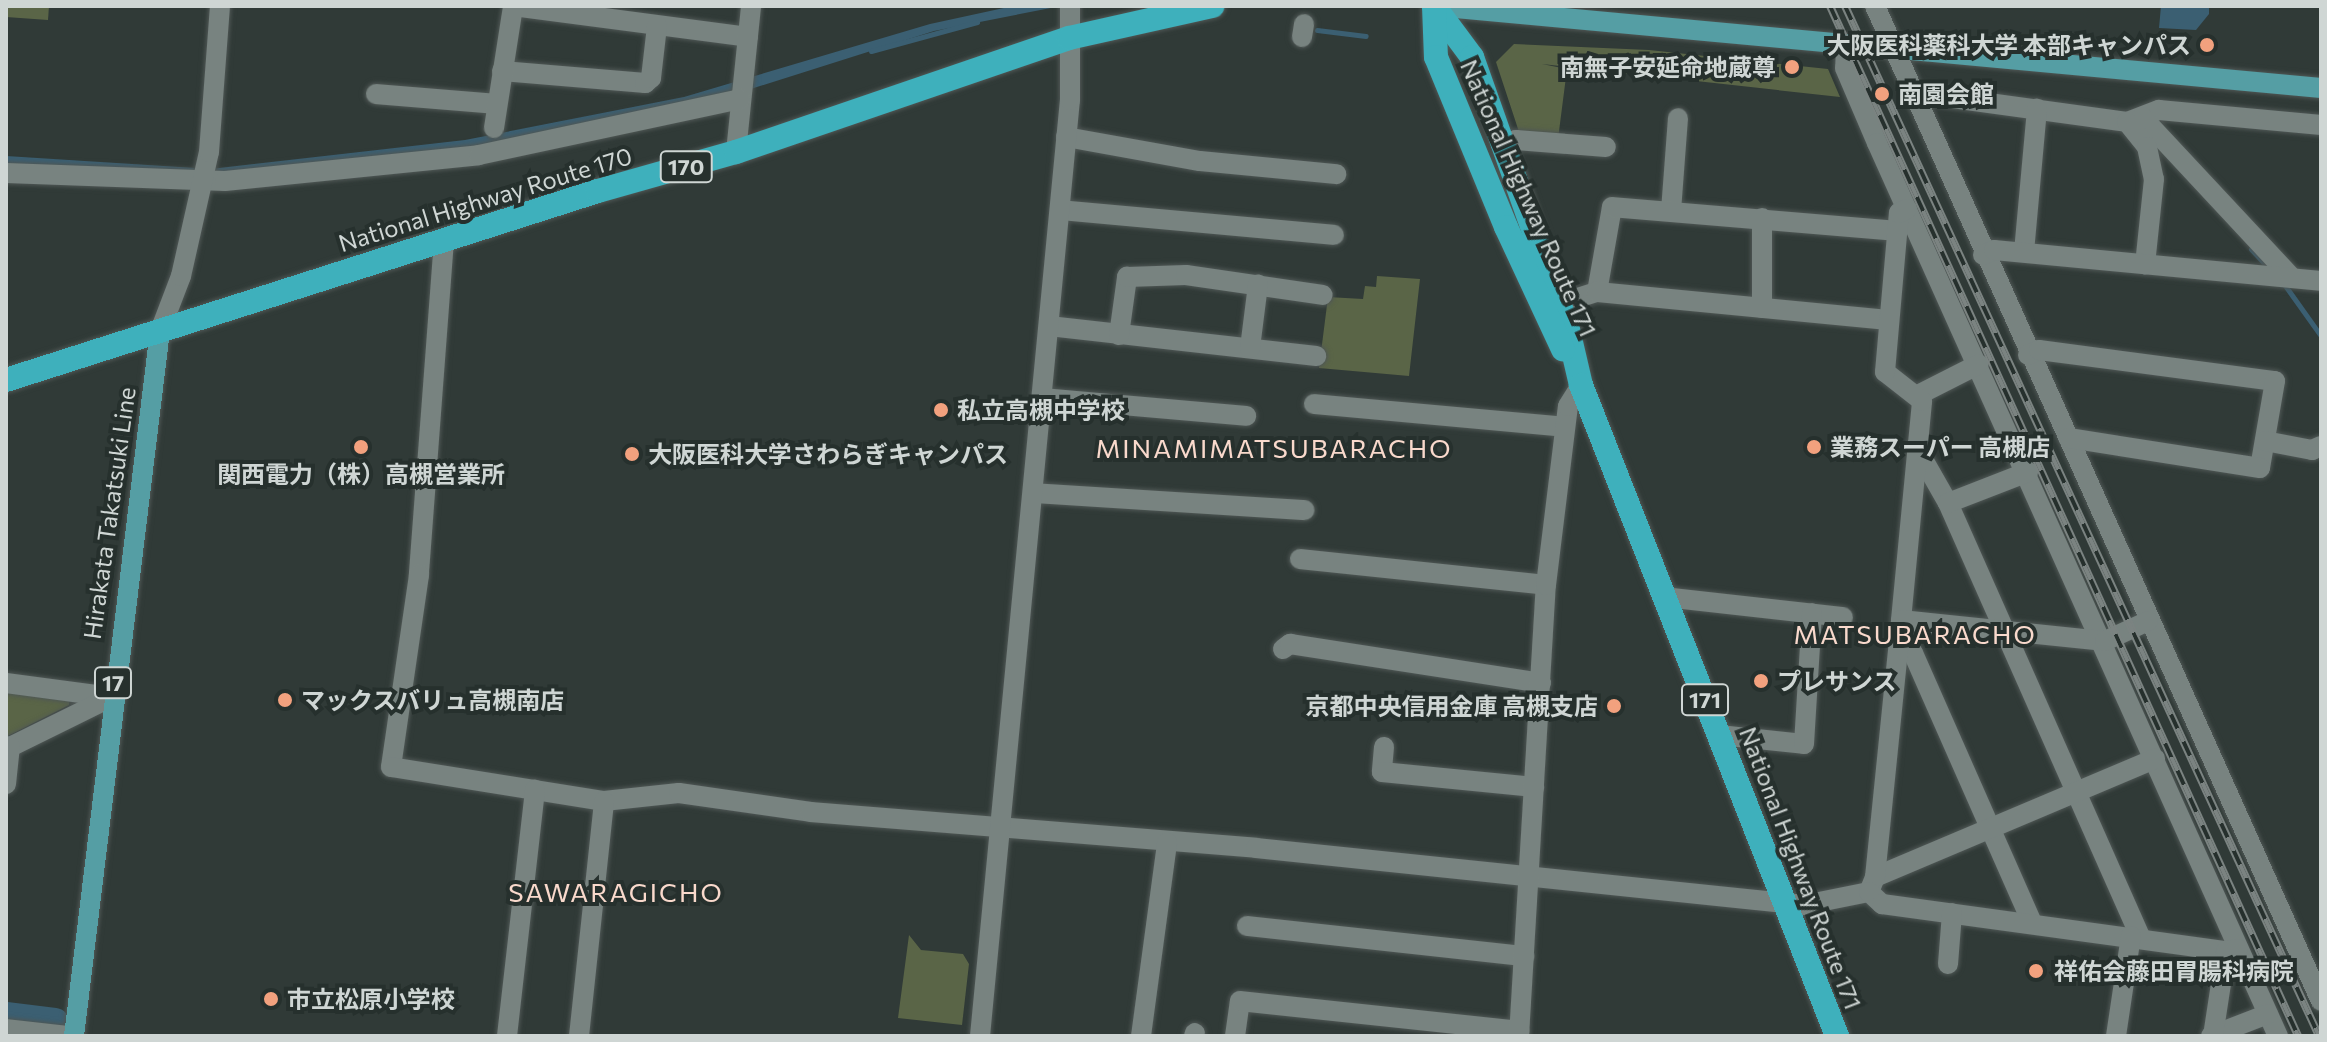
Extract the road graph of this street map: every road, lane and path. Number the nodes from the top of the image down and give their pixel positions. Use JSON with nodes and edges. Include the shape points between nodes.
{"nodes":[{"id":1,"x":220,"y":6,"type":"edge"},
{"id":2,"x":513,"y":6,"type":"edge"},
{"id":3,"x":751,"y":6,"type":"edge"},
{"id":4,"x":1070,"y":6,"type":"edge"},
{"id":5,"x":1212,"y":6,"type":"edge"},
{"id":6,"x":1434,"y":6,"type":"edge"},
{"id":7,"x":1875,"y":6,"type":"edge"},
{"id":8,"x":1178,"y":9,"type":"edge"},
{"id":9,"x":1620,"y":15,"type":"edge"},
{"id":10,"x":657,"y":26,"type":"junction"},
{"id":11,"x":748,"y":37,"type":"junction"},
{"id":12,"x":1069,"y":38,"type":"junction"},
{"id":13,"x":1846,"y":45,"type":"junction"},
{"id":14,"x":1893,"y":48,"type":"junction"},
{"id":15,"x":502,"y":71,"type":"junction"},
{"id":16,"x":2321,"y":88,"type":"edge"},
{"id":17,"x":741,"y":90,"type":"junction"},
{"id":18,"x":376,"y":94,"type":"dead end"},
{"id":19,"x":1913,"y":98,"type":"junction"},
{"id":20,"x":497,"y":104,"type":"junction"},
{"id":21,"x":2037,"y":109,"type":"junction"},
{"id":22,"x":1678,"y":118,"type":"dead end"},
{"id":23,"x":2134,"y":119,"type":"junction"},
{"id":24,"x":2321,"y":125,"type":"edge"},
{"id":25,"x":494,"y":128,"type":"dead end"},
{"id":26,"x":1066,"y":137,"type":"junction"},
{"id":27,"x":1501,"y":145,"type":"junction"},
{"id":28,"x":1606,"y":147,"type":"dead end"},
{"id":29,"x":736,"y":152,"type":"junction"},
{"id":30,"x":6,"y":173,"type":"edge"},
{"id":31,"x":1336,"y":174,"type":"dead end"},
{"id":32,"x":202,"y":183,"type":"junction"},
{"id":33,"x":1907,"y":209,"type":"junction"},
{"id":34,"x":1060,"y":210,"type":"junction"},
{"id":35,"x":1671,"y":211,"type":"junction"},
{"id":36,"x":1762,"y":218,"type":"junction"},
{"id":37,"x":1897,"y":231,"type":"junction"},
{"id":38,"x":1334,"y":235,"type":"dead end"},
{"id":39,"x":444,"y":240,"type":"junction"},
{"id":40,"x":2024,"y":252,"type":"junction"},
{"id":41,"x":1983,"y":255,"type":"junction"},
{"id":42,"x":2145,"y":265,"type":"junction"},
{"id":43,"x":2292,"y":278,"type":"junction"},
{"id":44,"x":2321,"y":281,"type":"edge"},
{"id":45,"x":1258,"y":285,"type":"junction"},
{"id":46,"x":1597,"y":292,"type":"junction"},
{"id":47,"x":1323,"y":295,"type":"dead end"},
{"id":48,"x":1559,"y":304,"type":"junction"},
{"id":49,"x":1762,"y":308,"type":"junction"},
{"id":50,"x":1889,"y":320,"type":"junction"},
{"id":51,"x":1049,"y":326,"type":"junction"},
{"id":52,"x":160,"y":331,"type":"junction"},
{"id":53,"x":1119,"y":335,"type":"junction"},
{"id":54,"x":1250,"y":348,"type":"junction"},
{"id":55,"x":2028,"y":355,"type":"junction"},
{"id":56,"x":1316,"y":356,"type":"dead end"},
{"id":57,"x":1979,"y":364,"type":"junction"},
{"id":58,"x":1577,"y":374,"type":"junction"},
{"id":59,"x":6,"y":380,"type":"edge"},
{"id":60,"x":1918,"y":395,"type":"junction"},
{"id":61,"x":1042,"y":398,"type":"junction"},
{"id":62,"x":1314,"y":404,"type":"dead end"},
{"id":63,"x":1246,"y":416,"type":"dead end"},
{"id":64,"x":1565,"y":427,"type":"junction"},
{"id":65,"x":2068,"y":438,"type":"junction"},
{"id":66,"x":2265,"y":441,"type":"junction"},
{"id":67,"x":2321,"y":446,"type":"edge"},
{"id":68,"x":1916,"y":447,"type":"junction"},
{"id":69,"x":2028,"y":472,"type":"junction"},
{"id":70,"x":1033,"y":493,"type":"junction"},
{"id":71,"x":1948,"y":503,"type":"junction"},
{"id":72,"x":1304,"y":510,"type":"dead end"},
{"id":73,"x":1300,"y":559,"type":"dead end"},
{"id":74,"x":1546,"y":585,"type":"junction"},
{"id":75,"x":1664,"y":597,"type":"junction"},
{"id":76,"x":1812,"y":613,"type":"junction"},
{"id":77,"x":1843,"y":617,"type":"dead end"},
{"id":78,"x":2148,"y":621,"type":"junction"},
{"id":79,"x":1900,"y":629,"type":"junction"},
{"id":80,"x":2005,"y":632,"type":"junction"},
{"id":81,"x":2105,"y":641,"type":"junction"},
{"id":82,"x":1283,"y":649,"type":"dead end"},
{"id":83,"x":6,"y":683,"type":"edge"},
{"id":84,"x":1541,"y":683,"type":"junction"},
{"id":85,"x":111,"y":697,"type":"junction"},
{"id":86,"x":1719,"y":735,"type":"junction"},
{"id":87,"x":1384,"y":747,"type":"dead end"},
{"id":88,"x":8,"y":748,"type":"edge"},
{"id":89,"x":2155,"y":759,"type":"junction"},
{"id":90,"x":6,"y":784,"type":"edge"},
{"id":91,"x":1534,"y":787,"type":"junction"},
{"id":92,"x":535,"y":790,"type":"junction"},
{"id":93,"x":2074,"y":792,"type":"junction"},
{"id":94,"x":604,"y":801,"type":"junction"},
{"id":95,"x":1000,"y":830,"type":"junction"},
{"id":96,"x":1988,"y":830,"type":"junction"},
{"id":97,"x":1167,"y":843,"type":"junction"},
{"id":98,"x":1529,"y":878,"type":"junction"},
{"id":99,"x":1872,"y":885,"type":"junction"},
{"id":100,"x":1785,"y":901,"type":"junction"},
{"id":101,"x":1952,"y":913,"type":"junction"},
{"id":102,"x":2031,"y":921,"type":"junction"},
{"id":103,"x":1247,"y":926,"type":"dead end"},
{"id":104,"x":2135,"y":936,"type":"junction"},
{"id":105,"x":2232,"y":950,"type":"junction"},
{"id":106,"x":1524,"y":956,"type":"junction"},
{"id":107,"x":1948,"y":964,"type":"dead end"},
{"id":108,"x":2321,"y":1001,"type":"edge"},
{"id":109,"x":2268,"y":1014,"type":"junction"},
{"id":110,"x":6,"y":1029,"type":"edge"},
{"id":111,"x":1519,"y":1033,"type":"edge"},
{"id":112,"x":67,"y":1036,"type":"edge"},
{"id":113,"x":74,"y":1036,"type":"edge"},
{"id":114,"x":507,"y":1036,"type":"edge"},
{"id":115,"x":579,"y":1036,"type":"edge"},
{"id":116,"x":980,"y":1036,"type":"edge"},
{"id":117,"x":1141,"y":1036,"type":"edge"},
{"id":118,"x":1235,"y":1036,"type":"edge"},
{"id":119,"x":1837,"y":1036,"type":"edge"},
{"id":120,"x":2116,"y":1036,"type":"edge"},
{"id":121,"x":2212,"y":1036,"type":"edge"},
{"id":122,"x":2278,"y":1036,"type":"edge"}],
"edges":[{"from":1,"to":32,"type":"street"},
{"from":2,"to":10,"type":"street"},
{"from":2,"to":15,"type":"street"},
{"from":3,"to":11,"type":"street"},
{"from":4,"to":12,"type":"street"},
{"from":5,"to":8,"type":"highway","name":"National Highway Route 170","number":"170"},
{"from":6,"to":9,"type":"main road"},
{"from":6,"to":27,"type":"highway","name":"National Highway Route 171","number":"171","via":[[1472,57]]},
{"from":6,"to":58,"type":"highway","name":"National Highway Route 171","number":"171","via":[[1436,57],[1547,321]]},
{"from":7,"to":14,"type":"street"},
{"from":8,"to":12,"type":"highway","name":"National Highway Route 170","number":"170"},
{"from":9,"to":13,"type":"main road"},
{"from":10,"to":11,"type":"street"},
{"from":10,"to":15,"type":"street","via":[[651,78],[645,83]]},
{"from":11,"to":17,"type":"street"},
{"from":12,"to":26,"type":"street"},
{"from":12,"to":29,"type":"highway","name":"National Highway Route 170","number":"170"},
{"from":13,"to":14,"type":"main road"},
{"from":13,"to":33,"type":"street","via":[[1845,68]]},
{"from":14,"to":16,"type":"main road"},
{"from":14,"to":19,"type":"street"},
{"from":15,"to":20,"type":"street"},
{"from":17,"to":29,"type":"street"},
{"from":17,"to":32,"type":"street","via":[[479,155]]},
{"from":18,"to":20,"type":"street"},
{"from":19,"to":21,"type":"street","via":[[1923,94]]},
{"from":19,"to":41,"type":"street"},
{"from":20,"to":25,"type":"street"},
{"from":21,"to":23,"type":"street"},
{"from":21,"to":40,"type":"street"},
{"from":22,"to":35,"type":"street"},
{"from":23,"to":24,"type":"street","via":[[2159,110]]},
{"from":23,"to":42,"type":"street","via":[[2154,179]]},
{"from":23,"to":43,"type":"street"},
{"from":26,"to":31,"type":"street","via":[[1200,161]]},
{"from":26,"to":34,"type":"street"},
{"from":27,"to":28,"type":"street","via":[[1516,140]]},
{"from":27,"to":48,"type":"highway","name":"National Highway Route 171","number":"171"},
{"from":29,"to":39,"type":"highway","name":"National Highway Route 170","number":"170"},
{"from":30,"to":32,"type":"street"},
{"from":32,"to":52,"type":"street","via":[[181,276]]},
{"from":33,"to":37,"type":"street","via":[[1899,213]]},
{"from":33,"to":57,"type":"street"},
{"from":34,"to":38,"type":"street"},
{"from":34,"to":51,"type":"street"},
{"from":35,"to":36,"type":"street"},
{"from":35,"to":46,"type":"street","via":[[1612,207]]},
{"from":36,"to":37,"type":"street"},
{"from":36,"to":49,"type":"street"},
{"from":37,"to":50,"type":"street"},
{"from":39,"to":52,"type":"highway","name":"National Highway Route 170","number":"170"},
{"from":39,"to":92,"type":"street","via":[[419,575],[391,767]]},
{"from":40,"to":41,"type":"street","via":[[1994,250]]},
{"from":40,"to":42,"type":"street"},
{"from":41,"to":55,"type":"street"},
{"from":42,"to":43,"type":"street"},
{"from":43,"to":44,"type":"street"},
{"from":45,"to":47,"type":"street"},
{"from":45,"to":53,"type":"street","via":[[1186,275],[1127,277]]},
{"from":45,"to":54,"type":"street"},
{"from":46,"to":48,"type":"street"},
{"from":46,"to":49,"type":"street"},
{"from":48,"to":58,"type":"highway","name":"National Highway Route 171","number":"171"},
{"from":49,"to":50,"type":"street"},
{"from":50,"to":60,"type":"street","via":[[1885,372]]},
{"from":51,"to":53,"type":"street"},
{"from":51,"to":61,"type":"street"},
{"from":52,"to":59,"type":"highway","name":"National Highway Route 170","number":"170"},
{"from":52,"to":85,"type":"main road","name":"Hirakata Takatsuki Line","number":"17"},
{"from":53,"to":54,"type":"street"},
{"from":54,"to":56,"type":"street"},
{"from":55,"to":65,"type":"street"},
{"from":55,"to":66,"type":"street","via":[[2039,350],[2275,381]]},
{"from":57,"to":60,"type":"street"},
{"from":57,"to":69,"type":"street"},
{"from":58,"to":64,"type":"street"},
{"from":58,"to":75,"type":"highway","name":"National Highway Route 171","number":"171"},
{"from":60,"to":68,"type":"street"},
{"from":61,"to":63,"type":"street"},
{"from":61,"to":70,"type":"street"},
{"from":62,"to":64,"type":"street"},
{"from":64,"to":74,"type":"street"},
{"from":65,"to":66,"type":"street","via":[[2260,468]]},
{"from":65,"to":78,"type":"street"},
{"from":66,"to":67,"type":"street","via":[[2312,450]]},
{"from":68,"to":71,"type":"street"},
{"from":68,"to":79,"type":"street"},
{"from":69,"to":71,"type":"street"},
{"from":69,"to":81,"type":"street"},
{"from":70,"to":72,"type":"street"},
{"from":70,"to":95,"type":"street"},
{"from":71,"to":80,"type":"street"},
{"from":73,"to":74,"type":"street"},
{"from":74,"to":84,"type":"street"},
{"from":75,"to":76,"type":"street"},
{"from":75,"to":86,"type":"highway","name":"National Highway Route 171","number":"171"},
{"from":76,"to":77,"type":"street"},
{"from":76,"to":86,"type":"street","via":[[1804,744]]},
{"from":78,"to":81,"type":"street"},
{"from":78,"to":108,"type":"street"},
{"from":79,"to":80,"type":"street"},
{"from":79,"to":96,"type":"street"},
{"from":79,"to":99,"type":"street"},
{"from":80,"to":81,"type":"street"},
{"from":80,"to":93,"type":"street"},
{"from":81,"to":89,"type":"street"},
{"from":82,"to":84,"type":"street","via":[[1290,644]]},
{"from":83,"to":85,"type":"street"},
{"from":84,"to":91,"type":"street"},
{"from":85,"to":88,"type":"street"},
{"from":85,"to":113,"type":"main road","name":"Hirakata Takatsuki Line","number":"17"},
{"from":86,"to":100,"type":"highway","name":"National Highway Route 171","number":"171"},
{"from":87,"to":91,"type":"street","via":[[1382,772]]},
{"from":88,"to":90,"type":"street"},
{"from":89,"to":93,"type":"street"},
{"from":89,"to":105,"type":"street"},
{"from":91,"to":98,"type":"street"},
{"from":92,"to":94,"type":"street"},
{"from":92,"to":114,"type":"street"},
{"from":93,"to":96,"type":"street"},
{"from":93,"to":104,"type":"street"},
{"from":94,"to":95,"type":"street","via":[[679,793]]},
{"from":94,"to":115,"type":"street"},
{"from":95,"to":97,"type":"street"},
{"from":95,"to":116,"type":"street"},
{"from":96,"to":99,"type":"street"},
{"from":96,"to":102,"type":"street"},
{"from":97,"to":98,"type":"street"},
{"from":97,"to":117,"type":"street"},
{"from":98,"to":100,"type":"street"},
{"from":98,"to":106,"type":"street"},
{"from":99,"to":100,"type":"street","via":[[1804,905]]},
{"from":99,"to":101,"type":"street","via":[[1882,904]]},
{"from":100,"to":119,"type":"highway","name":"National Highway Route 171","number":"171"},
{"from":101,"to":102,"type":"street"},
{"from":101,"to":107,"type":"street"},
{"from":102,"to":104,"type":"street"},
{"from":103,"to":106,"type":"street"},
{"from":104,"to":105,"type":"street"},
{"from":104,"to":120,"type":"street"},
{"from":105,"to":109,"type":"street"},
{"from":105,"to":121,"type":"street"},
{"from":106,"to":111,"type":"street"},
{"from":109,"to":121,"type":"street"},
{"from":109,"to":122,"type":"street"},
{"from":110,"to":112,"type":"street"},
{"from":111,"to":118,"type":"street","via":[[1240,1001]]}]}
